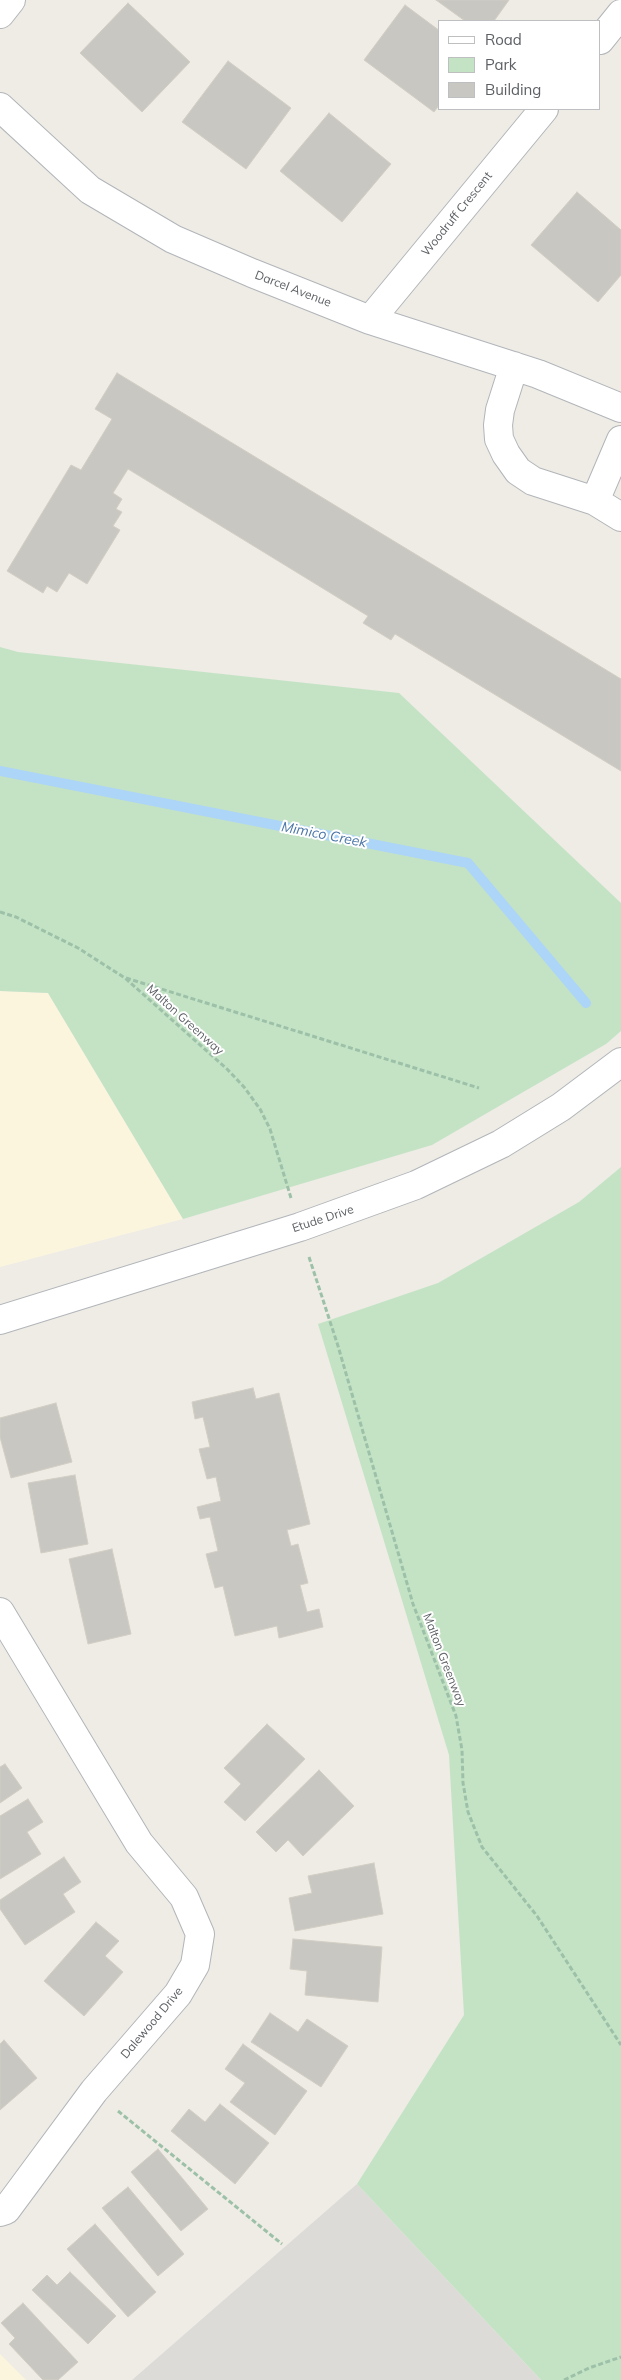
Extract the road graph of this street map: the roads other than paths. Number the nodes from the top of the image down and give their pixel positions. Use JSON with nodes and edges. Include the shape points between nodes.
{"nodes":[{"id":1,"x":11,"y":0,"type":"edge"},
{"id":2,"x":0,"y":14,"type":"edge"},
{"id":3,"x":621,"y":14,"type":"edge"},
{"id":4,"x":601,"y":39,"type":"edge"},
{"id":5,"x":0,"y":107,"type":"edge"},
{"id":6,"x":543,"y":110,"type":"edge"},
{"id":7,"x":370,"y":320,"type":"junction"},
{"id":8,"x":514,"y":366,"type":"junction"},
{"id":9,"x":621,"y":408,"type":"edge"},
{"id":10,"x":621,"y":440,"type":"edge"},
{"id":11,"x":595,"y":501,"type":"junction"},
{"id":12,"x":621,"y":517,"type":"edge"},
{"id":13,"x":621,"y":1062,"type":"edge"},
{"id":14,"x":0,"y":1320,"type":"edge"},
{"id":15,"x":0,"y":1612,"type":"edge"},
{"id":16,"x":0,"y":2212,"type":"edge"}],
"edges":[{"from":1,"to":2,"type":"street"},
{"from":3,"to":4,"type":"street"},
{"from":5,"to":7,"type":"street","name":"Darcel Avenue","via":[[90,190],[173,239]]},
{"from":6,"to":7,"type":"street","name":"Woodruff Crescent"},
{"from":7,"to":8,"type":"street","name":"Darcel Avenue"},
{"from":8,"to":9,"type":"street","name":"Darcel Avenue"},
{"from":8,"to":11,"type":"street","via":[[498,425],[499,439],[506,454],[518,471],[533,481]]},
{"from":10,"to":11,"type":"street"},
{"from":11,"to":12,"type":"street"},
{"from":13,"to":14,"type":"street","name":"Etude Drive","via":[[561,1107],[502,1144],[416,1185],[300,1226]]},
{"from":15,"to":16,"type":"street","name":"Dalewood Drive","via":[[139,1843],[184,1897],[200,1934],[195,1964],[178,1994],[94,2091],[6,2210]]}]}
